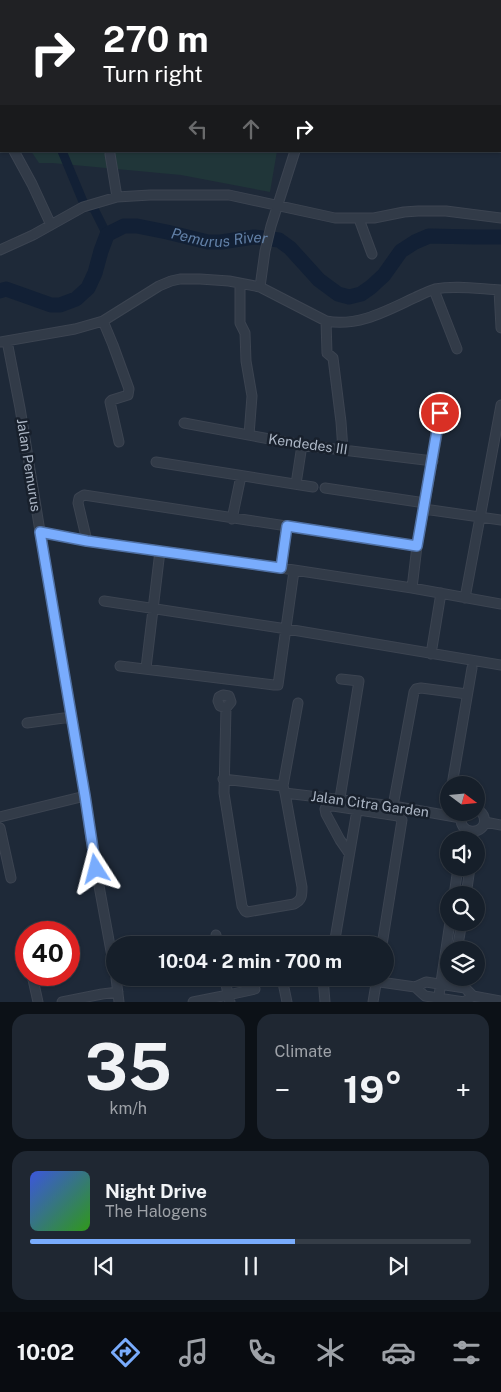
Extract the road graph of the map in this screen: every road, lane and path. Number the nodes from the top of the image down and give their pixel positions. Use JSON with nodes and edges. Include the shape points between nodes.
{"nodes":[{"id":1,"x":15,"y":152,"type":"edge"},
{"id":2,"x":295,"y":152,"type":"edge"},
{"id":3,"x":110,"y":154,"type":"dead end"},
{"id":4,"x":117,"y":197,"type":"junction"},
{"id":5,"x":276,"y":206,"type":"junction"},
{"id":6,"x":501,"y":218,"type":"edge"},
{"id":7,"x":359,"y":219,"type":"junction"},
{"id":8,"x":51,"y":225,"type":"junction"},
{"id":9,"x":0,"y":250,"type":"edge"},
{"id":10,"x":372,"y":254,"type":"dead end"},
{"id":11,"x":240,"y":284,"type":"junction"},
{"id":12,"x":260,"y":287,"type":"junction"},
{"id":13,"x":434,"y":290,"type":"junction"},
{"id":14,"x":500,"y":290,"type":"edge"},
{"id":15,"x":103,"y":321,"type":"junction"},
{"id":16,"x":326,"y":321,"type":"junction"},
{"id":17,"x":501,"y":328,"type":"edge"},
{"id":18,"x":4,"y":341,"type":"edge"},
{"id":19,"x":457,"y":349,"type":"dead end"},
{"id":20,"x":441,"y":396,"type":"dead end"},
{"id":21,"x":501,"y":405,"type":"edge"},
{"id":22,"x":184,"y":422,"type":"dead end"},
{"id":23,"x":250,"y":435,"type":"junction"},
{"id":24,"x":119,"y":442,"type":"dead end"},
{"id":25,"x":302,"y":445,"type":"junction"},
{"id":26,"x":342,"y":450,"type":"junction"},
{"id":27,"x":433,"y":461,"type":"junction"},
{"id":28,"x":156,"y":462,"type":"dead end"},
{"id":29,"x":241,"y":476,"type":"junction"},
{"id":30,"x":296,"y":484,"type":"junction"},
{"id":31,"x":313,"y":487,"type":"dead end"},
{"id":32,"x":325,"y":488,"type":"dead end"},
{"id":33,"x":425,"y":506,"type":"junction"},
{"id":34,"x":480,"y":517,"type":"junction"},
{"id":35,"x":232,"y":518,"type":"junction"},
{"id":36,"x":501,"y":520,"type":"edge"},
{"id":37,"x":287,"y":526,"type":"junction"},
{"id":38,"x":40,"y":532,"type":"junction"},
{"id":39,"x":87,"y":541,"type":"junction"},
{"id":40,"x":417,"y":546,"type":"junction"},
{"id":41,"x":160,"y":551,"type":"junction"},
{"id":42,"x":281,"y":568,"type":"junction"},
{"id":43,"x":294,"y":571,"type":"junction"},
{"id":44,"x":412,"y":588,"type":"junction"},
{"id":45,"x":441,"y":593,"type":"junction"},
{"id":46,"x":465,"y":598,"type":"junction"},
{"id":47,"x":104,"y":601,"type":"dead end"},
{"id":48,"x":501,"y":604,"type":"edge"},
{"id":49,"x":152,"y":609,"type":"junction"},
{"id":50,"x":287,"y":629,"type":"junction"},
{"id":51,"x":431,"y":654,"type":"junction"},
{"id":52,"x":501,"y":665,"type":"edge"},
{"id":53,"x":120,"y":666,"type":"dead end"},
{"id":54,"x":146,"y":668,"type":"junction"},
{"id":55,"x":472,"y":668,"type":"dead end"},
{"id":56,"x":341,"y":679,"type":"dead end"},
{"id":57,"x":467,"y":694,"type":"junction"},
{"id":58,"x":298,"y":703,"type":"dead end"},
{"id":59,"x":226,"y":708,"type":"dead end"},
{"id":60,"x":71,"y":717,"type":"junction"},
{"id":61,"x":27,"y":723,"type":"dead end"},
{"id":62,"x":453,"y":776,"type":"edge"},
{"id":63,"x":223,"y":779,"type":"junction"},
{"id":64,"x":284,"y":789,"type":"junction"},
{"id":65,"x":85,"y":796,"type":"junction"},
{"id":66,"x":340,"y":798,"type":"junction"},
{"id":67,"x":393,"y":806,"type":"junction"},
{"id":68,"x":357,"y":810,"type":"junction"},
{"id":69,"x":440,"y":812,"type":"edge"},
{"id":70,"x":0,"y":817,"type":"edge"},
{"id":71,"x":462,"y":821,"type":"edge"},
{"id":72,"x":484,"y":822,"type":"joint"},
{"id":73,"x":501,"y":825,"type":"edge"},
{"id":74,"x":0,"y":828,"type":"edge"},
{"id":75,"x":464,"y":828,"type":"junction"},
{"id":76,"x":464,"y":831,"type":"edge"},
{"id":77,"x":470,"y":831,"type":"edge"},
{"id":78,"x":479,"y":831,"type":"edge"},
{"id":79,"x":350,"y":853,"type":"junction"},
{"id":80,"x":11,"y":878,"type":"dead end"},
{"id":81,"x":108,"y":936,"type":"edge"},
{"id":82,"x":336,"y":936,"type":"edge"},
{"id":83,"x":383,"y":936,"type":"edge"},
{"id":84,"x":394,"y":983,"type":"edge"},
{"id":85,"x":440,"y":984,"type":"joint"},
{"id":86,"x":34,"y":986,"type":"edge"},
{"id":87,"x":117,"y":986,"type":"edge"},
{"id":88,"x":284,"y":986,"type":"edge"},
{"id":89,"x":324,"y":986,"type":"edge"},
{"id":90,"x":376,"y":986,"type":"edge"},
{"id":91,"x":452,"y":986,"type":"edge"},
{"id":92,"x":461,"y":986,"type":"edge"},
{"id":93,"x":415,"y":987,"type":"junction"},
{"id":94,"x":255,"y":989,"type":"dead end"},
{"id":95,"x":118,"y":992,"type":"junction"},
{"id":96,"x":473,"y":996,"type":"junction"},
{"id":97,"x":229,"y":998,"type":"edge"},
{"id":98,"x":438,"y":1000,"type":"edge"},
{"id":99,"x":450,"y":1001,"type":"edge"},
{"id":100,"x":501,"y":1001,"type":"edge"},
{"id":101,"x":38,"y":1002,"type":"edge"},
{"id":102,"x":62,"y":1002,"type":"edge"},
{"id":103,"x":119,"y":1002,"type":"edge"},
{"id":104,"x":193,"y":1002,"type":"edge"},
{"id":105,"x":287,"y":1002,"type":"edge"},
{"id":106,"x":326,"y":1002,"type":"edge"},
{"id":107,"x":373,"y":1002,"type":"edge"}],
"edges":[{"from":1,"to":8,"type":"street"},
{"from":2,"to":5,"type":"street"},
{"from":3,"to":4,"type":"street"},
{"from":4,"to":5,"type":"street","via":[[222,194]]},
{"from":4,"to":8,"type":"street","via":[[83,207]]},
{"from":5,"to":7,"type":"street","via":[[335,218]]},
{"from":5,"to":12,"type":"street","via":[[264,251]]},
{"from":6,"to":7,"type":"street","via":[[418,211]]},
{"from":7,"to":10,"type":"street"},
{"from":8,"to":9,"type":"street"},
{"from":11,"to":12,"type":"street"},
{"from":11,"to":15,"type":"street","via":[[200,279],[171,281]]},
{"from":11,"to":23,"type":"street","via":[[240,323],[245,332],[252,396]]},
{"from":12,"to":16,"type":"street"},
{"from":13,"to":14,"type":"street"},
{"from":13,"to":16,"type":"street","via":[[361,320]]},
{"from":13,"to":19,"type":"street"},
{"from":14,"to":17,"type":"street"},
{"from":15,"to":18,"type":"street"},
{"from":15,"to":24,"type":"street","via":[[129,389],[128,395],[110,402]]},
{"from":16,"to":26,"type":"street","via":[[327,353],[334,366]]},
{"from":18,"to":38,"type":"street","name":"Jalan Pemurus","via":[[20,408]]},
{"from":20,"to":27,"type":"street"},
{"from":21,"to":34,"type":"street"},
{"from":22,"to":23,"type":"street","name":"Kendedes III"},
{"from":23,"to":25,"type":"street","name":"Kendedes III"},
{"from":25,"to":26,"type":"street","name":"Kendedes III"},
{"from":25,"to":30,"type":"street"},
{"from":26,"to":27,"type":"street","name":"Kendedes III"},
{"from":27,"to":33,"type":"street"},
{"from":28,"to":29,"type":"street"},
{"from":29,"to":30,"type":"street"},
{"from":29,"to":35,"type":"street"},
{"from":30,"to":31,"type":"street"},
{"from":32,"to":33,"type":"street"},
{"from":33,"to":34,"type":"street"},
{"from":33,"to":40,"type":"street"},
{"from":34,"to":36,"type":"street"},
{"from":34,"to":46,"type":"street"},
{"from":35,"to":37,"type":"street"},
{"from":35,"to":39,"type":"street","via":[[84,495],[78,503]]},
{"from":37,"to":40,"type":"street"},
{"from":37,"to":42,"type":"street"},
{"from":38,"to":39,"type":"street"},
{"from":38,"to":60,"type":"street","name":"Jalan Pemurus"},
{"from":39,"to":41,"type":"street"},
{"from":40,"to":44,"type":"street"},
{"from":41,"to":42,"type":"street"},
{"from":41,"to":49,"type":"street"},
{"from":42,"to":43,"type":"street"},
{"from":43,"to":44,"type":"street"},
{"from":43,"to":50,"type":"street"},
{"from":44,"to":45,"type":"street"},
{"from":45,"to":46,"type":"street"},
{"from":45,"to":51,"type":"street"},
{"from":46,"to":48,"type":"street"},
{"from":47,"to":49,"type":"street"},
{"from":49,"to":50,"type":"street"},
{"from":49,"to":54,"type":"street"},
{"from":50,"to":51,"type":"street"},
{"from":50,"to":54,"type":"street","via":[[276,685]]},
{"from":51,"to":52,"type":"street"},
{"from":53,"to":54,"type":"street"},
{"from":55,"to":57,"type":"street"},
{"from":56,"to":66,"type":"street","via":[[359,681]]},
{"from":57,"to":62,"type":"street"},
{"from":57,"to":67,"type":"street","via":[[421,688],[414,692]]},
{"from":58,"to":64,"type":"street"},
{"from":59,"to":63,"type":"street"},
{"from":60,"to":61,"type":"street"},
{"from":60,"to":65,"type":"street","name":"Jalan Pemurus"},
{"from":63,"to":64,"type":"street","name":"Jalan Citra Garden"},
{"from":63,"to":64,"type":"street","via":[[242,906],[247,912],[294,904],[302,896]]},
{"from":64,"to":66,"type":"street","name":"Jalan Citra Garden"},
{"from":65,"to":70,"type":"street"},
{"from":65,"to":81,"type":"street","name":"Jalan Pemurus"},
{"from":66,"to":67,"type":"street","name":"Jalan Citra Garden"},
{"from":67,"to":69,"type":"street","name":"Jalan Citra Garden"},
{"from":68,"to":79,"type":"street"},
{"from":68,"to":79,"type":"street","name":"Jalan Citra Garden","via":[[330,806],[325,809]]},
{"from":68,"to":83,"type":"street","name":"Jalan Citra Garden","via":[[400,817],[402,822]]},
{"from":71,"to":75,"type":"street","name":"Jalan Citra Garden"},
{"from":72,"to":73,"type":"street"},
{"from":72,"to":78,"type":"street"},
{"from":74,"to":80,"type":"street"},
{"from":75,"to":76,"type":"street"},
{"from":75,"to":77,"type":"street"},
{"from":79,"to":82,"type":"street"},
{"from":84,"to":93,"type":"street"},
{"from":85,"to":93,"type":"street","via":[[426,982]]},
{"from":85,"to":98,"type":"street"},
{"from":86,"to":101,"type":"street"},
{"from":87,"to":95,"type":"street"},
{"from":88,"to":105,"type":"street"},
{"from":89,"to":106,"type":"street"},
{"from":90,"to":107,"type":"street"},
{"from":91,"to":99,"type":"street"},
{"from":92,"to":96,"type":"street"},
{"from":93,"to":98,"type":"street","via":[[425,996]]},
{"from":94,"to":97,"type":"street"},
{"from":95,"to":102,"type":"street"},
{"from":95,"to":103,"type":"street"},
{"from":96,"to":99,"type":"street","via":[[464,1002]]},
{"from":96,"to":100,"type":"street"},
{"from":97,"to":104,"type":"street"},
{"from":98,"to":99,"type":"street"}]}
